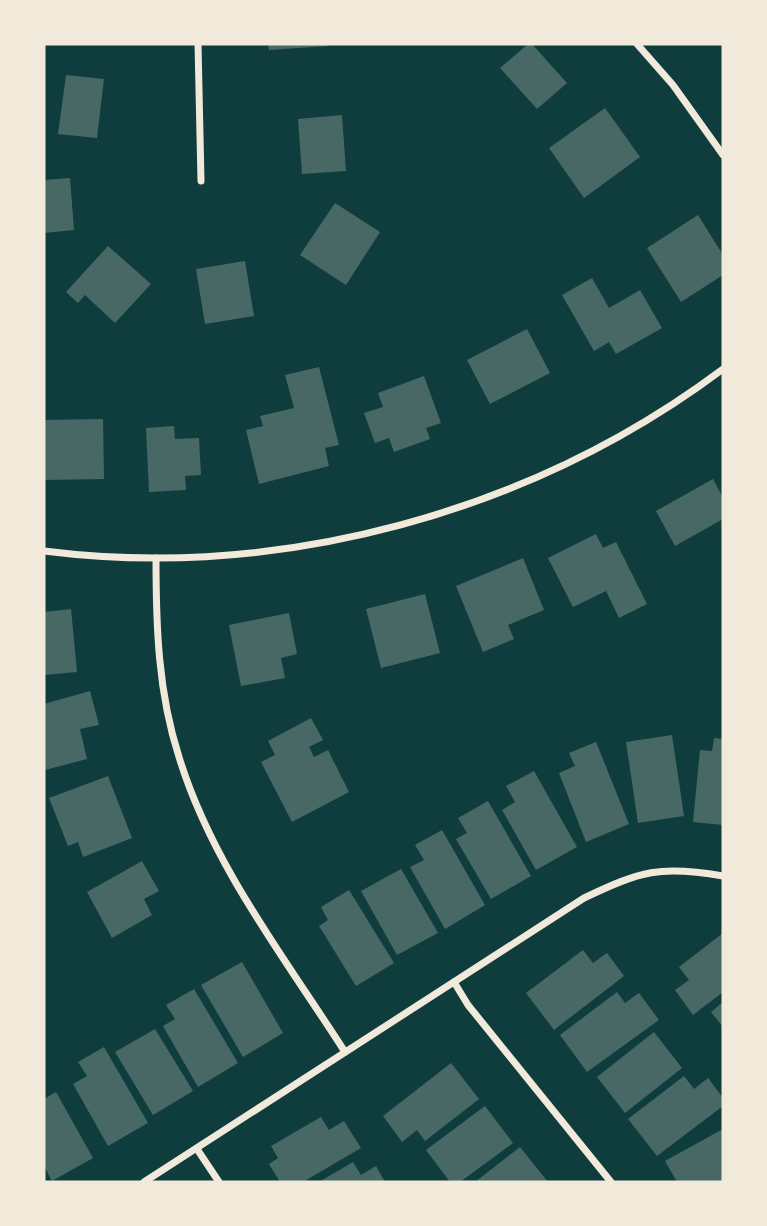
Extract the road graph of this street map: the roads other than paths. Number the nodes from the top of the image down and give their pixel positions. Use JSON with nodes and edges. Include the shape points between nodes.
{"nodes":[{"id":1,"x":198,"y":44,"type":"edge"},
{"id":2,"x":637,"y":44,"type":"edge"},
{"id":3,"x":723,"y":155,"type":"edge"},
{"id":4,"x":201,"y":181,"type":"dead end"},
{"id":5,"x":723,"y":369,"type":"edge"},
{"id":6,"x":44,"y":551,"type":"edge"},
{"id":7,"x":156,"y":558,"type":"junction"},
{"id":8,"x":723,"y":876,"type":"edge"},
{"id":9,"x":454,"y":982,"type":"junction"},
{"id":10,"x":345,"y":1052,"type":"junction"},
{"id":11,"x":197,"y":1149,"type":"junction"},
{"id":12,"x":144,"y":1182,"type":"edge"},
{"id":13,"x":219,"y":1182,"type":"edge"},
{"id":14,"x":611,"y":1182,"type":"edge"}],
"edges":[{"from":1,"to":4,"type":"street"},
{"from":2,"to":3,"type":"street"},
{"from":5,"to":7,"type":"street","via":[[592,451],[451,510],[401,525],[286,547]]},
{"from":6,"to":7,"type":"street"},
{"from":7,"to":10,"type":"street","via":[[156,634],[178,757],[222,860]]},
{"from":8,"to":9,"type":"street","via":[[690,870],[632,874],[584,898]]},
{"from":9,"to":10,"type":"street"},
{"from":9,"to":14,"type":"street"},
{"from":10,"to":11,"type":"street"},
{"from":11,"to":12,"type":"street"},
{"from":11,"to":13,"type":"street"}]}
